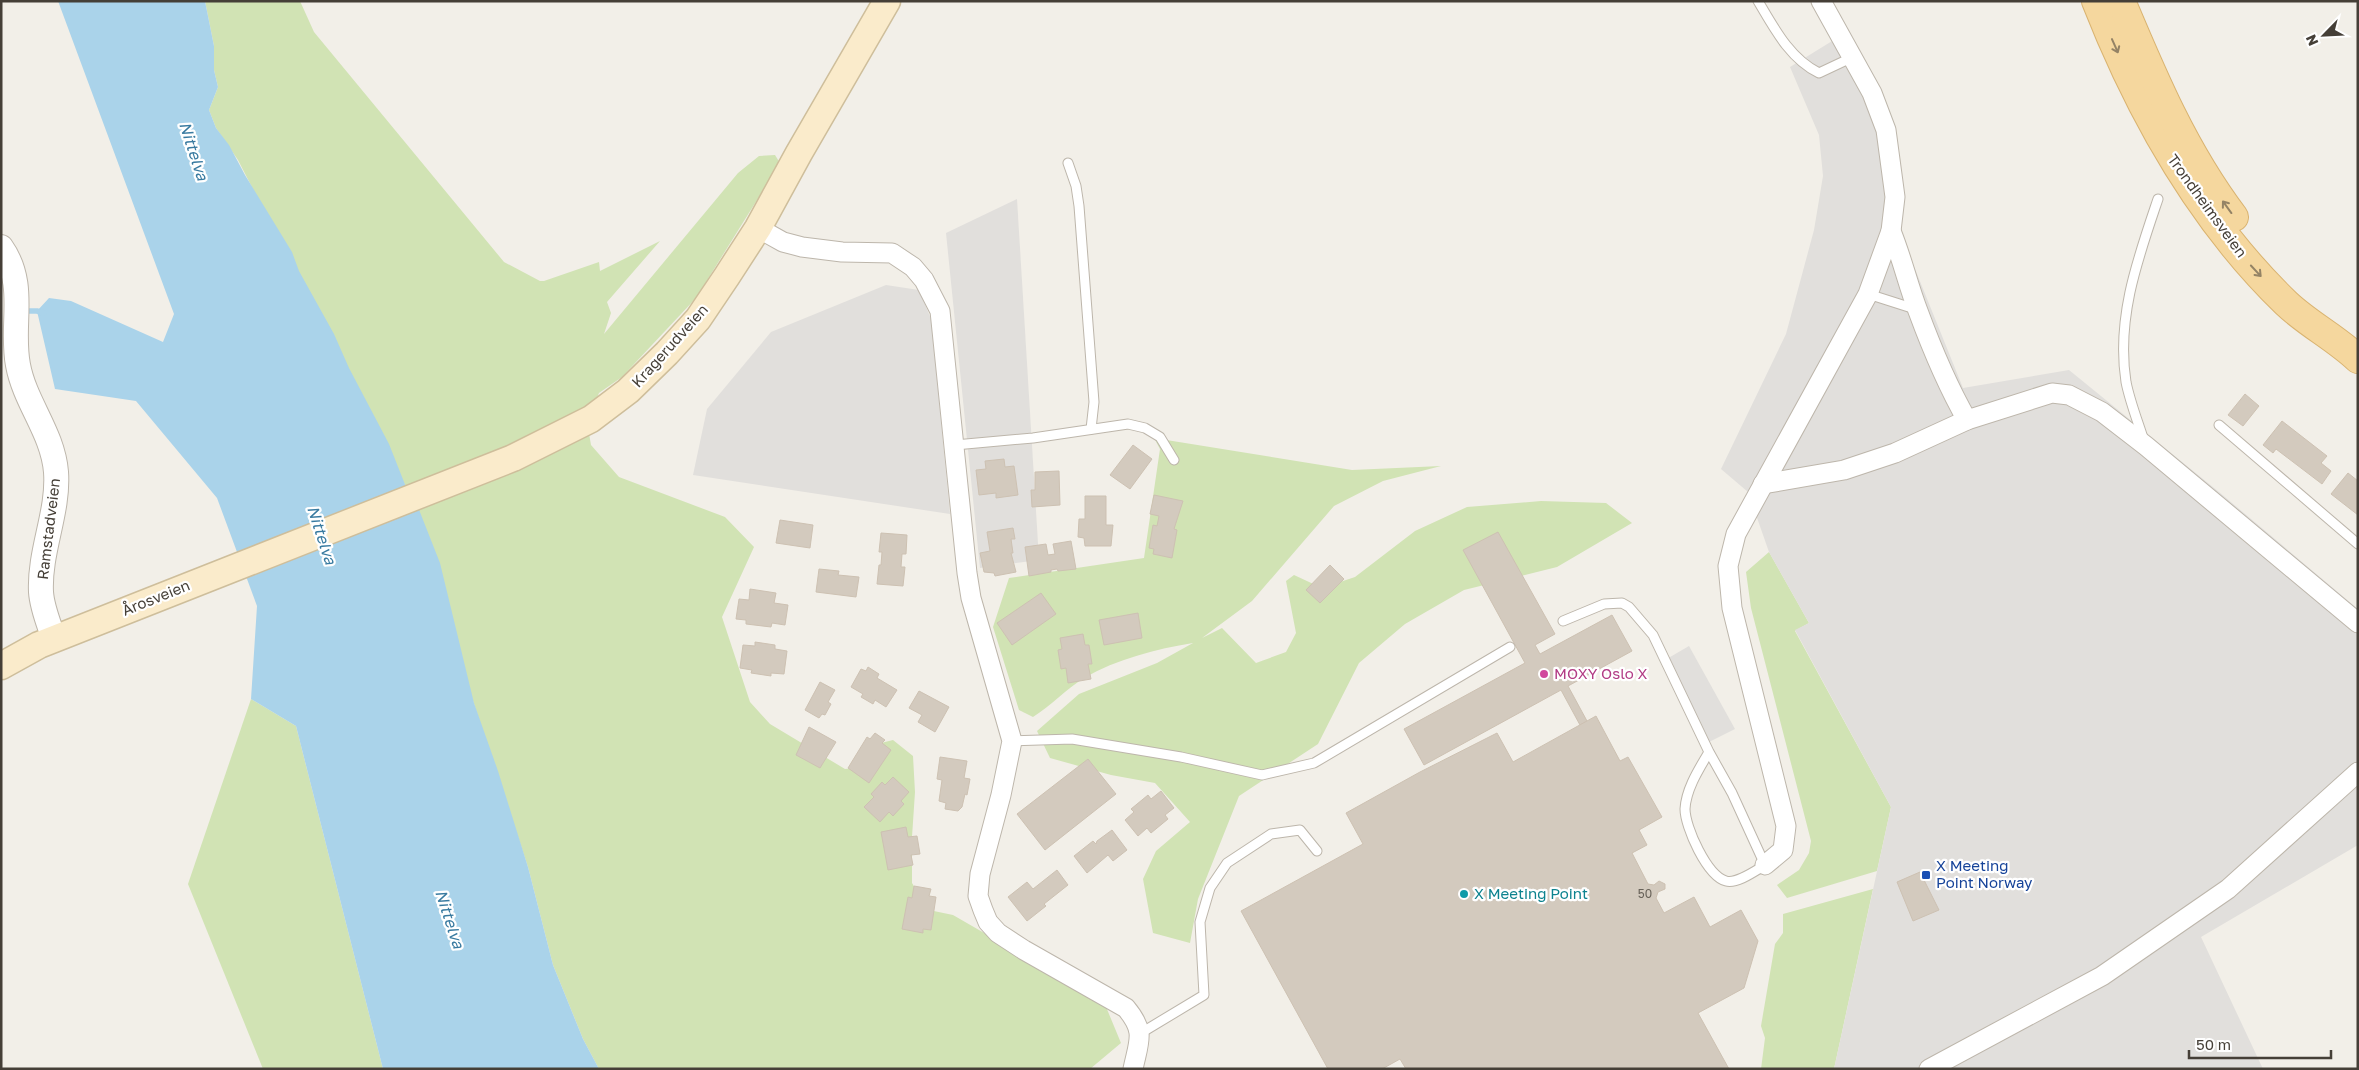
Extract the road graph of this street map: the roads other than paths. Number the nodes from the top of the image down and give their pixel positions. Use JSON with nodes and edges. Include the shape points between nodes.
{"nodes":[{"id":1,"x":887,"y":1,"type":"edge"},
{"id":2,"x":1758,"y":1,"type":"edge"},
{"id":3,"x":1821,"y":1,"type":"edge"},
{"id":4,"x":2096,"y":1,"type":"edge"},
{"id":5,"x":2121,"y":1,"type":"edge"},
{"id":6,"x":1854,"y":57,"type":"junction"},
{"id":7,"x":1068,"y":163,"type":"dead end"},
{"id":8,"x":2158,"y":199,"type":"dead end"},
{"id":9,"x":758,"y":228,"type":"junction"},
{"id":10,"x":1891,"y":232,"type":"junction"},
{"id":11,"x":1,"y":247,"type":"edge"},
{"id":12,"x":1868,"y":294,"type":"junction"},
{"id":13,"x":1918,"y":310,"type":"junction"},
{"id":14,"x":2353,"y":355,"type":"edge"},
{"id":15,"x":1967,"y":420,"type":"junction"},
{"id":16,"x":2219,"y":425,"type":"dead end"},
{"id":17,"x":1091,"y":429,"type":"junction"},
{"id":18,"x":955,"y":445,"type":"junction"},
{"id":19,"x":2146,"y":446,"type":"junction"},
{"id":20,"x":1174,"y":460,"type":"dead end"},
{"id":21,"x":1763,"y":484,"type":"junction"},
{"id":22,"x":314,"y":537,"type":"joint"},
{"id":23,"x":2358,"y":544,"type":"edge"},
{"id":24,"x":1564,"y":621,"type":"dead end"},
{"id":25,"x":2358,"y":623,"type":"edge"},
{"id":26,"x":54,"y":640,"type":"junction"},
{"id":27,"x":1510,"y":647,"type":"dead end"},
{"id":28,"x":1,"y":666,"type":"edge"},
{"id":29,"x":1012,"y":740,"type":"junction"},
{"id":30,"x":1709,"y":752,"type":"junction"},
{"id":31,"x":2358,"y":772,"type":"edge"},
{"id":32,"x":1317,"y":851,"type":"dead end"},
{"id":33,"x":1765,"y":865,"type":"junction"},
{"id":34,"x":1141,"y":1033,"type":"junction"},
{"id":35,"x":1133,"y":1069,"type":"edge"},
{"id":36,"x":1929,"y":1069,"type":"edge"}],
"edges":[{"from":1,"to":9,"type":"main road","name":"Kragerudveien"},
{"from":2,"to":6,"type":"lane","via":[[1778,35],[1804,66],[1819,73]]},
{"from":3,"to":6,"type":"street"},
{"from":4,"to":14,"type":"main road","name":"Trondheimsveien","one_way":true,"via":[[2139,100],[2166,151],[2202,204],[2233,245],[2288,304]]},
{"from":14,"to":5,"type":"main road","name":"Trondheimsveien","one_way":true,"via":[[2257,246],[2217,193],[2171,116]]},
{"from":6,"to":10,"type":"street","via":[[1886,130],[1895,197]]},
{"from":7,"to":17,"type":"lane","via":[[1079,206],[1094,402]]},
{"from":8,"to":19,"type":"lane","via":[[2140,254],[2123,329],[2127,384]]},
{"from":9,"to":18,"type":"street","via":[[783,242],[802,247],[892,253],[913,267],[932,292],[940,311]]},
{"from":9,"to":22,"type":"main road","name":"Kragerudveien","via":[[698,319],[628,391],[582,423],[513,458]]},
{"from":10,"to":12,"type":"street"},
{"from":10,"to":13,"type":"street"},
{"from":11,"to":26,"type":"street","name":"Ramstadveien","via":[[13,270],[20,376],[32,409],[50,442],[56,471],[55,505],[41,576],[41,594]]},
{"from":12,"to":13,"type":"lane"},
{"from":12,"to":21,"type":"street"},
{"from":13,"to":15,"type":"street","via":[[1950,390]]},
{"from":15,"to":19,"type":"street","via":[[2052,393],[2069,394],[2102,412]]},
{"from":15,"to":21,"type":"street","via":[[1895,453],[1844,470]]},
{"from":16,"to":23,"type":"lane"},
{"from":17,"to":18,"type":"lane"},
{"from":17,"to":20,"type":"lane","via":[[1120,424],[1145,428],[1160,437]]},
{"from":18,"to":29,"type":"street","via":[[968,582]]},
{"from":19,"to":25,"type":"street"},
{"from":21,"to":33,"type":"street","via":[[1736,534],[1728,566],[1732,608],[1786,826],[1783,850]]},
{"from":22,"to":26,"type":"main road","name":"Årosveien"},
{"from":24,"to":30,"type":"lane","via":[[1604,604],[1622,603],[1629,607],[1653,635]]},
{"from":26,"to":28,"type":"main road","name":"Årosveien"},
{"from":27,"to":29,"type":"lane","via":[[1314,763],[1262,775],[1181,757],[1072,739]]},
{"from":29,"to":34,"type":"street","via":[[980,874],[978,896],[988,922],[998,933],[1024,950],[1126,1008],[1135,1018]]},
{"from":30,"to":33,"type":"lane"},
{"from":30,"to":33,"type":"lane","via":[[1694,778],[1685,808],[1688,828],[1708,865],[1716,876],[1727,882]]},
{"from":31,"to":36,"type":"street","via":[[2228,890],[2102,976]]},
{"from":32,"to":34,"type":"lane","via":[[1300,830],[1271,834],[1227,863],[1210,888],[1200,922],[1204,995]]},
{"from":34,"to":35,"type":"street"}]}
